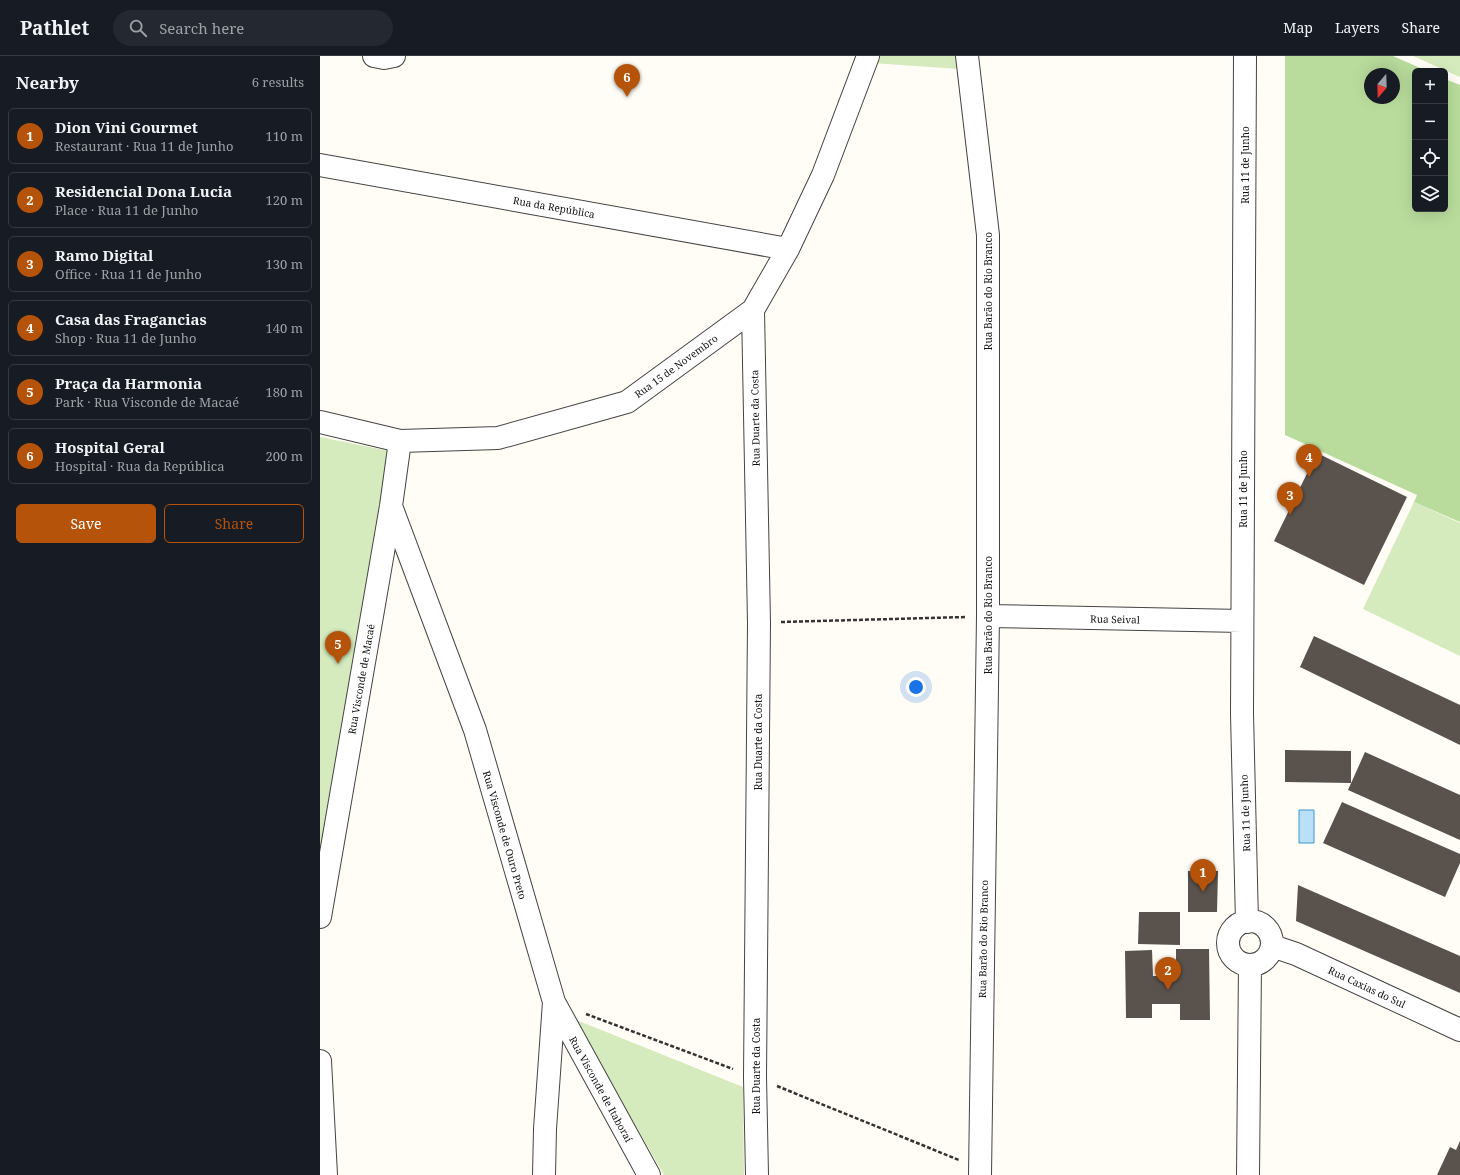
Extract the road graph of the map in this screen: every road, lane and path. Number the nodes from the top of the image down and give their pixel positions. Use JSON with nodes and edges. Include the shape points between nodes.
{"nodes":[{"id":1,"x":868,"y":56,"type":"edge"},
{"id":2,"x":967,"y":56,"type":"edge"},
{"id":3,"x":1246,"y":56,"type":"edge"},
{"id":4,"x":320,"y":165,"type":"edge"},
{"id":5,"x":788,"y":249,"type":"junction"},
{"id":6,"x":753,"y":310,"type":"junction"},
{"id":7,"x":320,"y":422,"type":"edge"},
{"id":8,"x":400,"y":441,"type":"junction"},
{"id":9,"x":391,"y":506,"type":"junction"},
{"id":10,"x":988,"y":616,"type":"junction"},
{"id":11,"x":1242,"y":621,"type":"junction"},
{"id":12,"x":759,"y":623,"type":"junction"},
{"id":13,"x":320,"y":917,"type":"edge"},
{"id":14,"x":1248,"y":922,"type":"junction"},
{"id":15,"x":1272,"y":946,"type":"junction"},
{"id":16,"x":1250,"y":965,"type":"junction"},
{"id":17,"x":554,"y":1002,"type":"junction"},
{"id":18,"x":1460,"y":1030,"type":"edge"},
{"id":19,"x":320,"y":1061,"type":"edge"},
{"id":20,"x":326,"y":1175,"type":"edge"},
{"id":21,"x":544,"y":1175,"type":"edge"},
{"id":22,"x":649,"y":1175,"type":"edge"},
{"id":23,"x":758,"y":1175,"type":"edge"},
{"id":24,"x":980,"y":1175,"type":"edge"},
{"id":25,"x":1248,"y":1175,"type":"edge"}],
"edges":[{"from":1,"to":5,"type":"street","name":"Rua 15 de Novembro","via":[[823,175]]},
{"from":2,"to":10,"type":"street","name":"Rua Barão do Rio Branco","via":[[988,235]]},
{"from":3,"to":11,"type":"street","name":"Rua 11 de Junho"},
{"from":4,"to":5,"type":"street","name":"Rua da República"},
{"from":5,"to":6,"type":"street","name":"Rua 15 de Novembro"},
{"from":6,"to":8,"type":"street","name":"Rua 15 de Novembro","via":[[627,402],[498,438]]},
{"from":6,"to":12,"type":"street","name":"Rua Duarte da Costa"},
{"from":7,"to":8,"type":"street","name":"Rua 15 de Novembro"},
{"from":8,"to":9,"type":"street","name":"Rua Visconde de Macaé"},
{"from":9,"to":13,"type":"street","name":"Rua Visconde de Macaé"},
{"from":9,"to":17,"type":"street","name":"Rua Visconde de Ouro Preto","via":[[475,730]]},
{"from":10,"to":11,"type":"street","name":"Rua Seival"},
{"from":10,"to":12,"type":"path"},
{"from":10,"to":24,"type":"street","name":"Rua Barão do Rio Branco"},
{"from":11,"to":14,"type":"street","name":"Rua 11 de Junho"},
{"from":12,"to":23,"type":"street","name":"Rua Duarte da Costa","via":[[755,1077]]},
{"from":14,"to":15,"type":"street","via":[[1257,922],[1268,931]]},
{"from":14,"to":16,"type":"street","via":[[1236,926],[1231,932],[1228,945],[1234,958]]},
{"from":15,"to":16,"type":"street","via":[[1261,963]]},
{"from":15,"to":18,"type":"street","name":"Rua Caxias do Sul","via":[[1296,954]]},
{"from":16,"to":25,"type":"street"},
{"from":17,"to":21,"type":"street","name":"Rua Visconde de Ouro Preto"},
{"from":17,"to":22,"type":"street","name":"Rua Visconde de Itaboraí"},
{"from":19,"to":20,"type":"street"}]}
